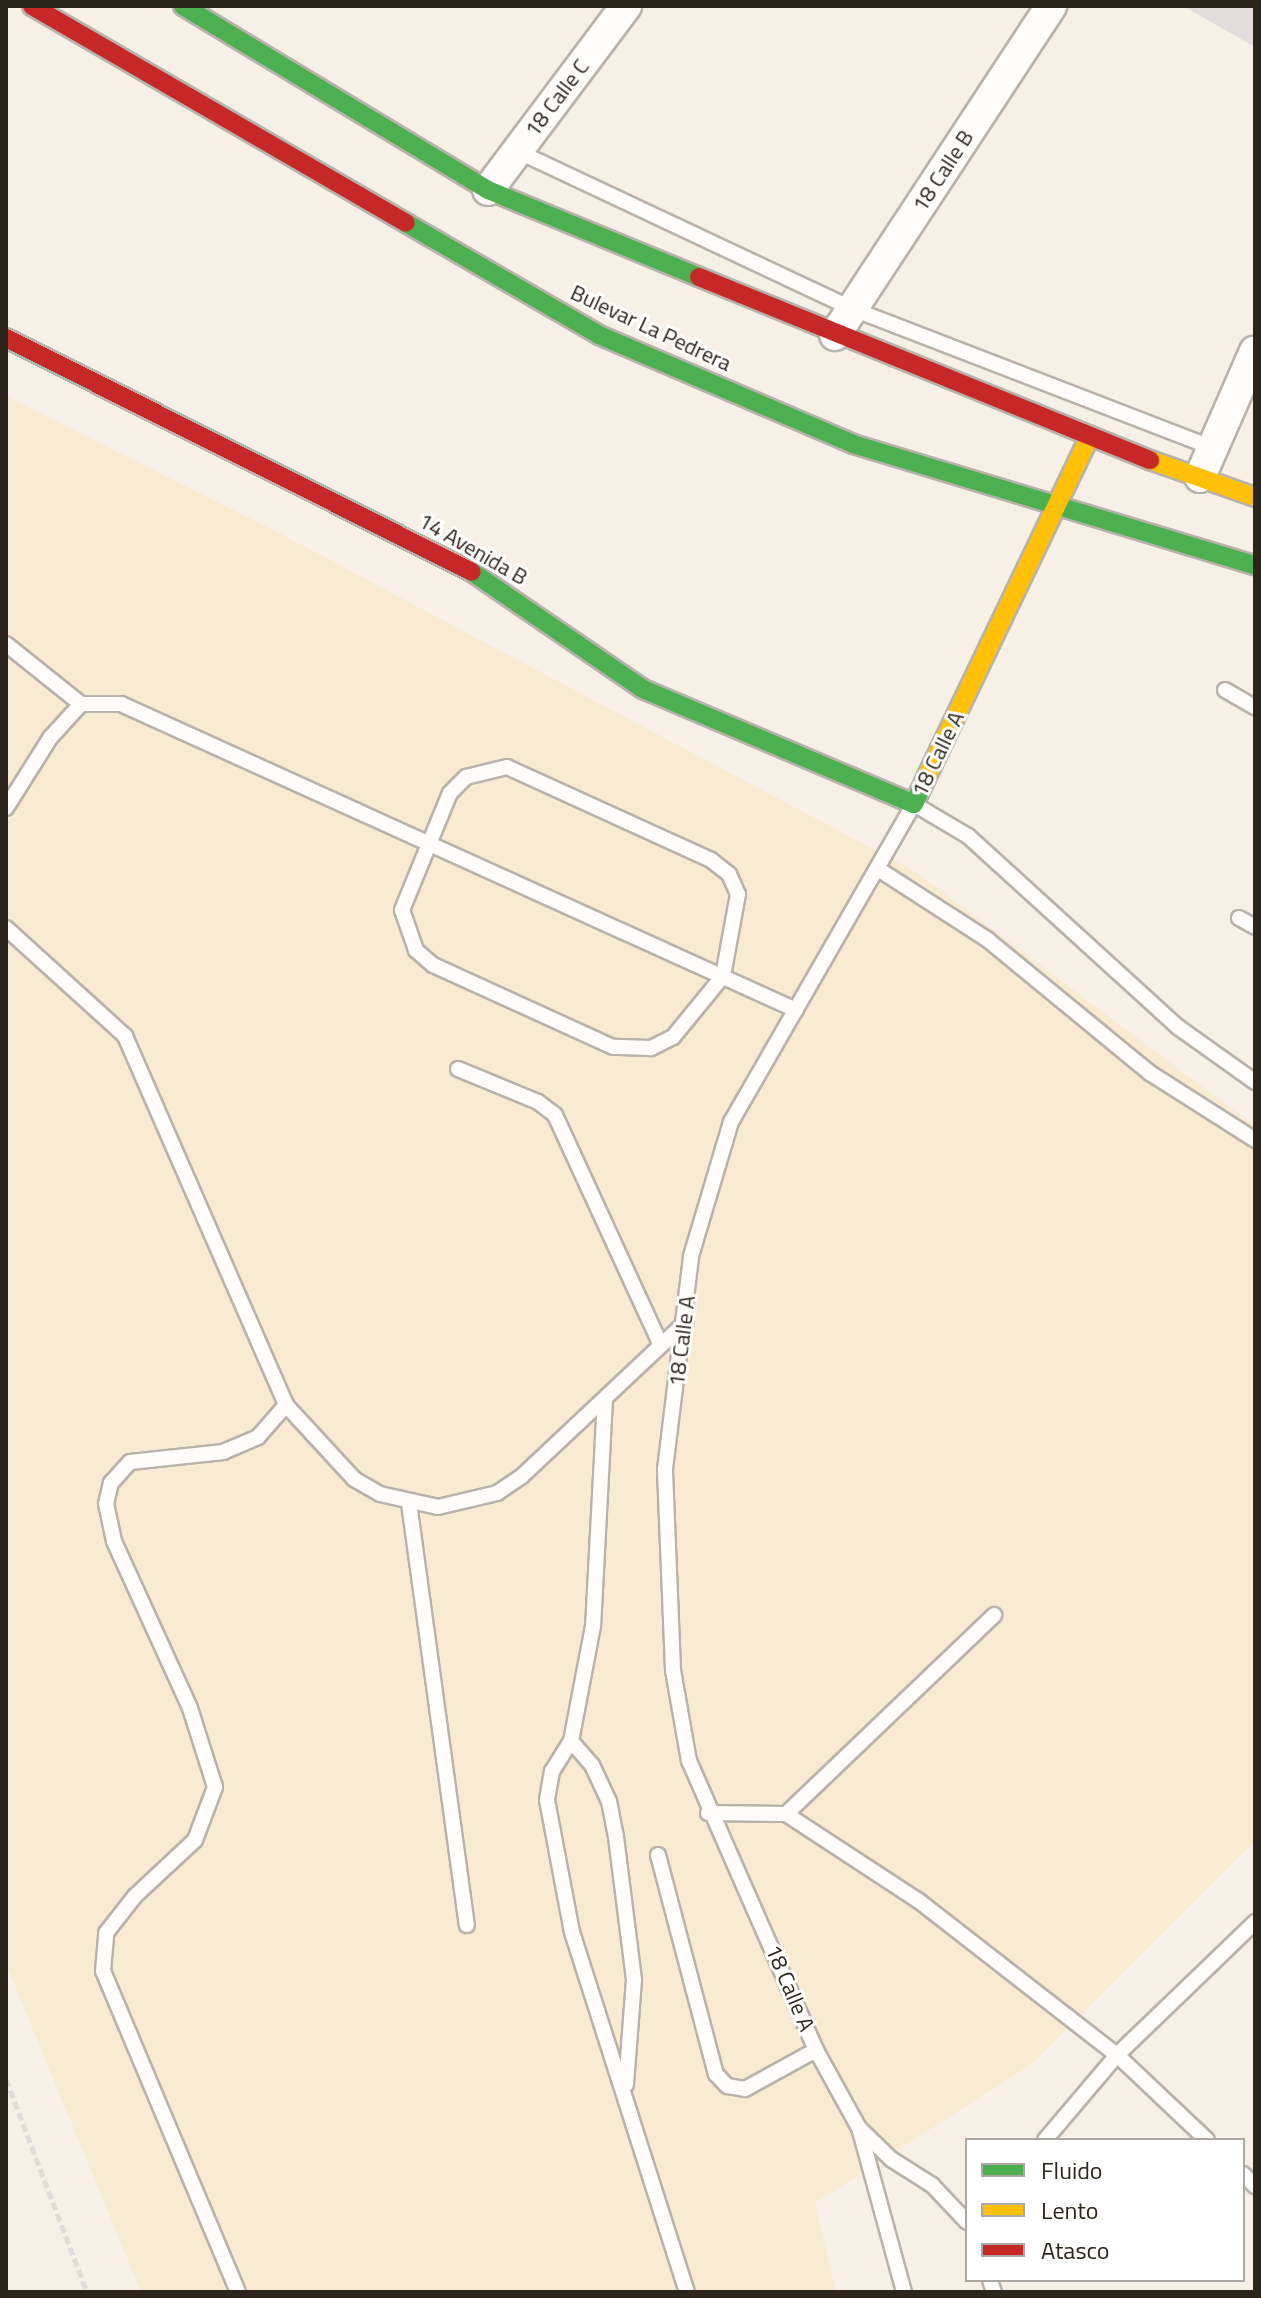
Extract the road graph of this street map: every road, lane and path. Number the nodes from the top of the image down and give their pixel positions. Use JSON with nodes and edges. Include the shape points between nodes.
{"nodes":[{"id":1,"x":32,"y":6,"type":"edge"},
{"id":2,"x":183,"y":6,"type":"edge"},
{"id":3,"x":626,"y":6,"type":"edge"},
{"id":4,"x":1051,"y":6,"type":"edge"},
{"id":5,"x":517,"y":151,"type":"junction"},
{"id":6,"x":488,"y":190,"type":"junction"},
{"id":7,"x":853,"y":309,"type":"junction"},
{"id":8,"x":835,"y":335,"type":"junction"},
{"id":9,"x":6,"y":338,"type":"edge"},
{"id":10,"x":1255,"y":351,"type":"edge"},
{"id":11,"x":1089,"y":438,"type":"junction"},
{"id":12,"x":1213,"y":448,"type":"junction"},
{"id":13,"x":1200,"y":477,"type":"junction"},
{"id":14,"x":1255,"y":497,"type":"edge"},
{"id":15,"x":1059,"y":502,"type":"junction"},
{"id":16,"x":1255,"y":565,"type":"edge"},
{"id":17,"x":6,"y":644,"type":"edge"},
{"id":18,"x":1225,"y":690,"type":"dead end"},
{"id":19,"x":81,"y":704,"type":"junction"},
{"id":20,"x":1255,"y":707,"type":"edge"},
{"id":21,"x":914,"y":804,"type":"junction"},
{"id":22,"x":6,"y":808,"type":"edge"},
{"id":23,"x":429,"y":841,"type":"junction"},
{"id":24,"x":878,"y":869,"type":"junction"},
{"id":25,"x":1239,"y":918,"type":"dead end"},
{"id":26,"x":1255,"y":927,"type":"edge"},
{"id":27,"x":6,"y":928,"type":"edge"},
{"id":28,"x":723,"y":976,"type":"junction"},
{"id":29,"x":796,"y":1010,"type":"junction"},
{"id":30,"x":458,"y":1069,"type":"dead end"},
{"id":31,"x":1255,"y":1082,"type":"edge"},
{"id":32,"x":1255,"y":1140,"type":"edge"},
{"id":33,"x":686,"y":1322,"type":"junction"},
{"id":34,"x":661,"y":1345,"type":"junction"},
{"id":35,"x":605,"y":1399,"type":"junction"},
{"id":36,"x":286,"y":1405,"type":"junction"},
{"id":37,"x":409,"y":1503,"type":"junction"},
{"id":38,"x":994,"y":1615,"type":"dead end"},
{"id":39,"x":571,"y":1741,"type":"junction"},
{"id":40,"x":708,"y":1813,"type":"junction"},
{"id":41,"x":786,"y":1814,"type":"junction"},
{"id":42,"x":658,"y":1855,"type":"dead end"},
{"id":43,"x":1255,"y":1922,"type":"edge"},
{"id":44,"x":467,"y":1925,"type":"dead end"},
{"id":45,"x":816,"y":2050,"type":"junction"},
{"id":46,"x":1117,"y":2055,"type":"junction"},
{"id":47,"x":6,"y":2079,"type":"edge"},
{"id":48,"x":625,"y":2089,"type":"junction"},
{"id":49,"x":859,"y":2128,"type":"junction"},
{"id":50,"x":1047,"y":2138,"type":"edge"},
{"id":51,"x":1205,"y":2138,"type":"edge"},
{"id":52,"x":965,"y":2220,"type":"edge"},
{"id":53,"x":87,"y":2292,"type":"edge"},
{"id":54,"x":238,"y":2292,"type":"edge"},
{"id":55,"x":687,"y":2292,"type":"edge"},
{"id":56,"x":904,"y":2292,"type":"edge"}],
"edges":[{"from":1,"to":15,"type":"main road","name":"Bulevar La Pedrera","via":[[599,335],[853,444]]},
{"from":2,"to":6,"type":"main road"},
{"from":3,"to":5,"type":"street","name":"18 Calle C"},
{"from":4,"to":7,"type":"street","name":"18 Calle B"},
{"from":5,"to":6,"type":"street","name":"18 Calle C"},
{"from":5,"to":7,"type":"lane"},
{"from":6,"to":8,"type":"main road"},
{"from":7,"to":8,"type":"street","name":"18 Calle B"},
{"from":7,"to":12,"type":"lane"},
{"from":8,"to":11,"type":"main road"},
{"from":9,"to":21,"type":"main road","name":"14 Avenida B","via":[[478,575],[643,689]]},
{"from":10,"to":12,"type":"street"},
{"from":11,"to":13,"type":"main road"},
{"from":11,"to":15,"type":"main road","name":"18 Calle A"},
{"from":12,"to":13,"type":"street"},
{"from":13,"to":14,"type":"main road"},
{"from":15,"to":16,"type":"main road","name":"Bulevar La Pedrera"},
{"from":15,"to":21,"type":"main road","name":"18 Calle A"},
{"from":17,"to":19,"type":"lane"},
{"from":18,"to":20,"type":"lane"},
{"from":19,"to":22,"type":"lane","via":[[50,738]]},
{"from":19,"to":23,"type":"lane","via":[[121,704]]},
{"from":21,"to":24,"type":"lane","name":"18 Calle A"},
{"from":21,"to":31,"type":"lane","via":[[968,836],[1178,1027]]},
{"from":23,"to":28,"type":"lane"},
{"from":23,"to":28,"type":"lane","via":[[450,793],[466,777],[507,767],[711,860],[729,874],[738,894]]},
{"from":23,"to":28,"type":"lane","via":[[402,910],[416,950],[446,972],[613,1047],[633,1051],[673,1037]]},
{"from":24,"to":29,"type":"lane","name":"18 Calle A"},
{"from":24,"to":32,"type":"lane","via":[[988,940],[1150,1073]]},
{"from":25,"to":26,"type":"lane"},
{"from":27,"to":36,"type":"lane","via":[[125,1036]]},
{"from":28,"to":29,"type":"lane"},
{"from":29,"to":33,"type":"lane","name":"18 Calle A","via":[[731,1122],[691,1256]]},
{"from":30,"to":34,"type":"lane","via":[[538,1102],[555,1115]]},
{"from":33,"to":34,"type":"lane"},
{"from":33,"to":40,"type":"lane","name":"18 Calle A","via":[[665,1469],[668,1586],[673,1670],[689,1761]]},
{"from":34,"to":35,"type":"lane"},
{"from":35,"to":37,"type":"lane","via":[[497,1493],[438,1507]]},
{"from":35,"to":39,"type":"lane","via":[[593,1626]]},
{"from":36,"to":37,"type":"lane","via":[[354,1479]]},
{"from":36,"to":54,"type":"lane","via":[[258,1437],[223,1452],[130,1462],[111,1483],[106,1504],[114,1541],[190,1708],[215,1787],[195,1840],[135,1896],[106,1933],[103,1971]]},
{"from":37,"to":44,"type":"lane"},
{"from":38,"to":41,"type":"lane"},
{"from":39,"to":48,"type":"lane","via":[[592,1765],[609,1801],[616,1837],[634,1980]]},
{"from":39,"to":48,"type":"lane","via":[[552,1771],[547,1800],[554,1856],[572,1932]]},
{"from":40,"to":41,"type":"lane"},
{"from":40,"to":45,"type":"lane","name":"18 Calle A","via":[[744,1877]]},
{"from":41,"to":46,"type":"lane","via":[[919,1901]]},
{"from":42,"to":45,"type":"lane","via":[[716,2074],[727,2086],[745,2089]]},
{"from":43,"to":46,"type":"lane"},
{"from":45,"to":49,"type":"lane","name":"18 Calle A"},
{"from":46,"to":50,"type":"lane"},
{"from":46,"to":51,"type":"lane"},
{"from":47,"to":53,"type":"path"},
{"from":48,"to":55,"type":"lane"},
{"from":49,"to":52,"type":"lane","via":[[891,2159],[932,2185]]},
{"from":49,"to":56,"type":"lane","name":"18 Calle A"}]}
